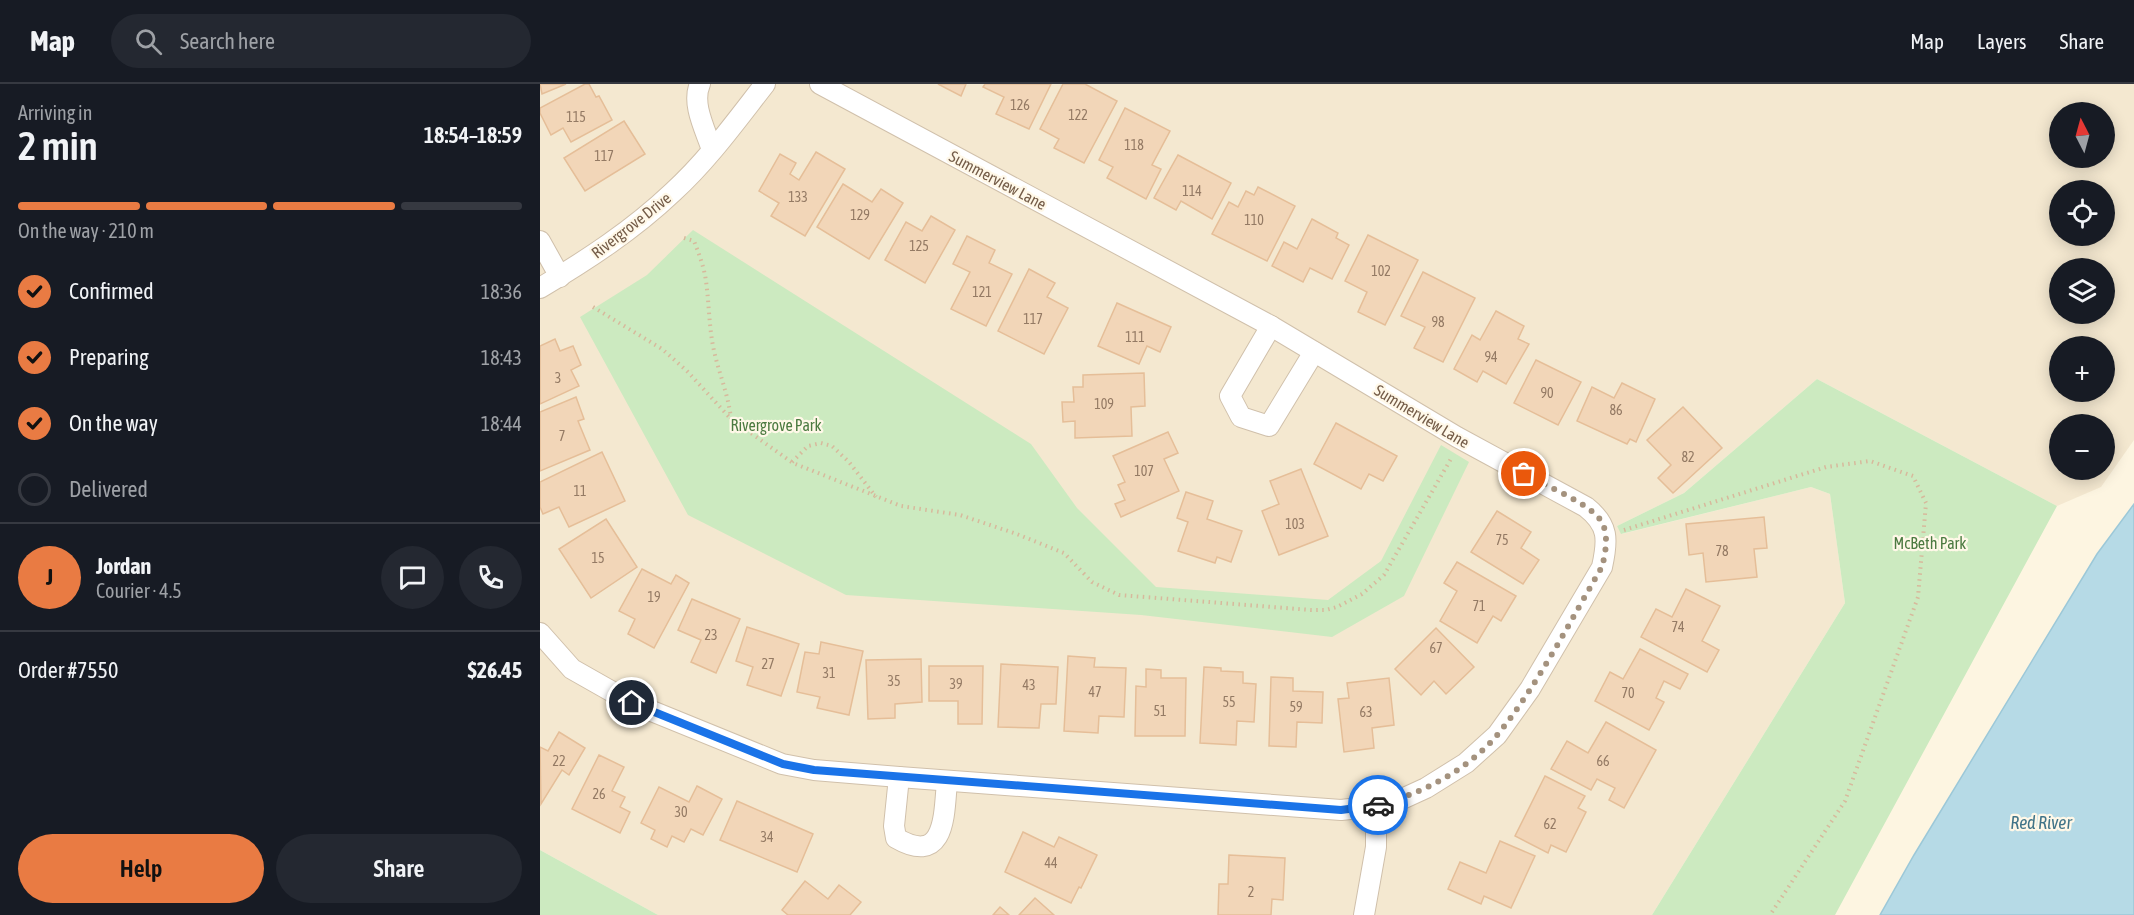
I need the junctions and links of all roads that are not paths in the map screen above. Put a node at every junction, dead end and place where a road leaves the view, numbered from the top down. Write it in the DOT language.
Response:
graph roads {
  1 [pos="700,84"];
  2 [pos="765,84"];
  3 [pos="820,84"];
  4 [pos="712,150"];
  5 [pos="540,241"];
  6 [pos="560,277"];
  7 [pos="540,288"];
  8 [pos="1271,326"];
  9 [pos="1314,352"];
  10 [pos="540,633"];
  11 [pos="899,777"];
  12 [pos="947,781"];
  13 [pos="1376,806"];
  14 [pos="1364,915"];
  1 -- 4 [label="street"];
  2 -- 4 [label="street, Rivergrove Drive"];
  3 -- 8 [label="street, Summerview Lane"];
  4 -- 6 [label="street, Rivergrove Drive"];
  5 -- 6 [label="street"];
  6 -- 7 [label="street, Rivergrove Drive"];
  8 -- 9 [label="street, Summerview Lane"];
  8 -- 9 [label="street"];
  9 -- 13 [label="street, Summerview Lane"];
  10 -- 11 [label="street"];
  11 -- 12 [label="street"];
  11 -- 12 [label="street"];
  12 -- 13 [label="street"];
  13 -- 14 [label="street"];
}
